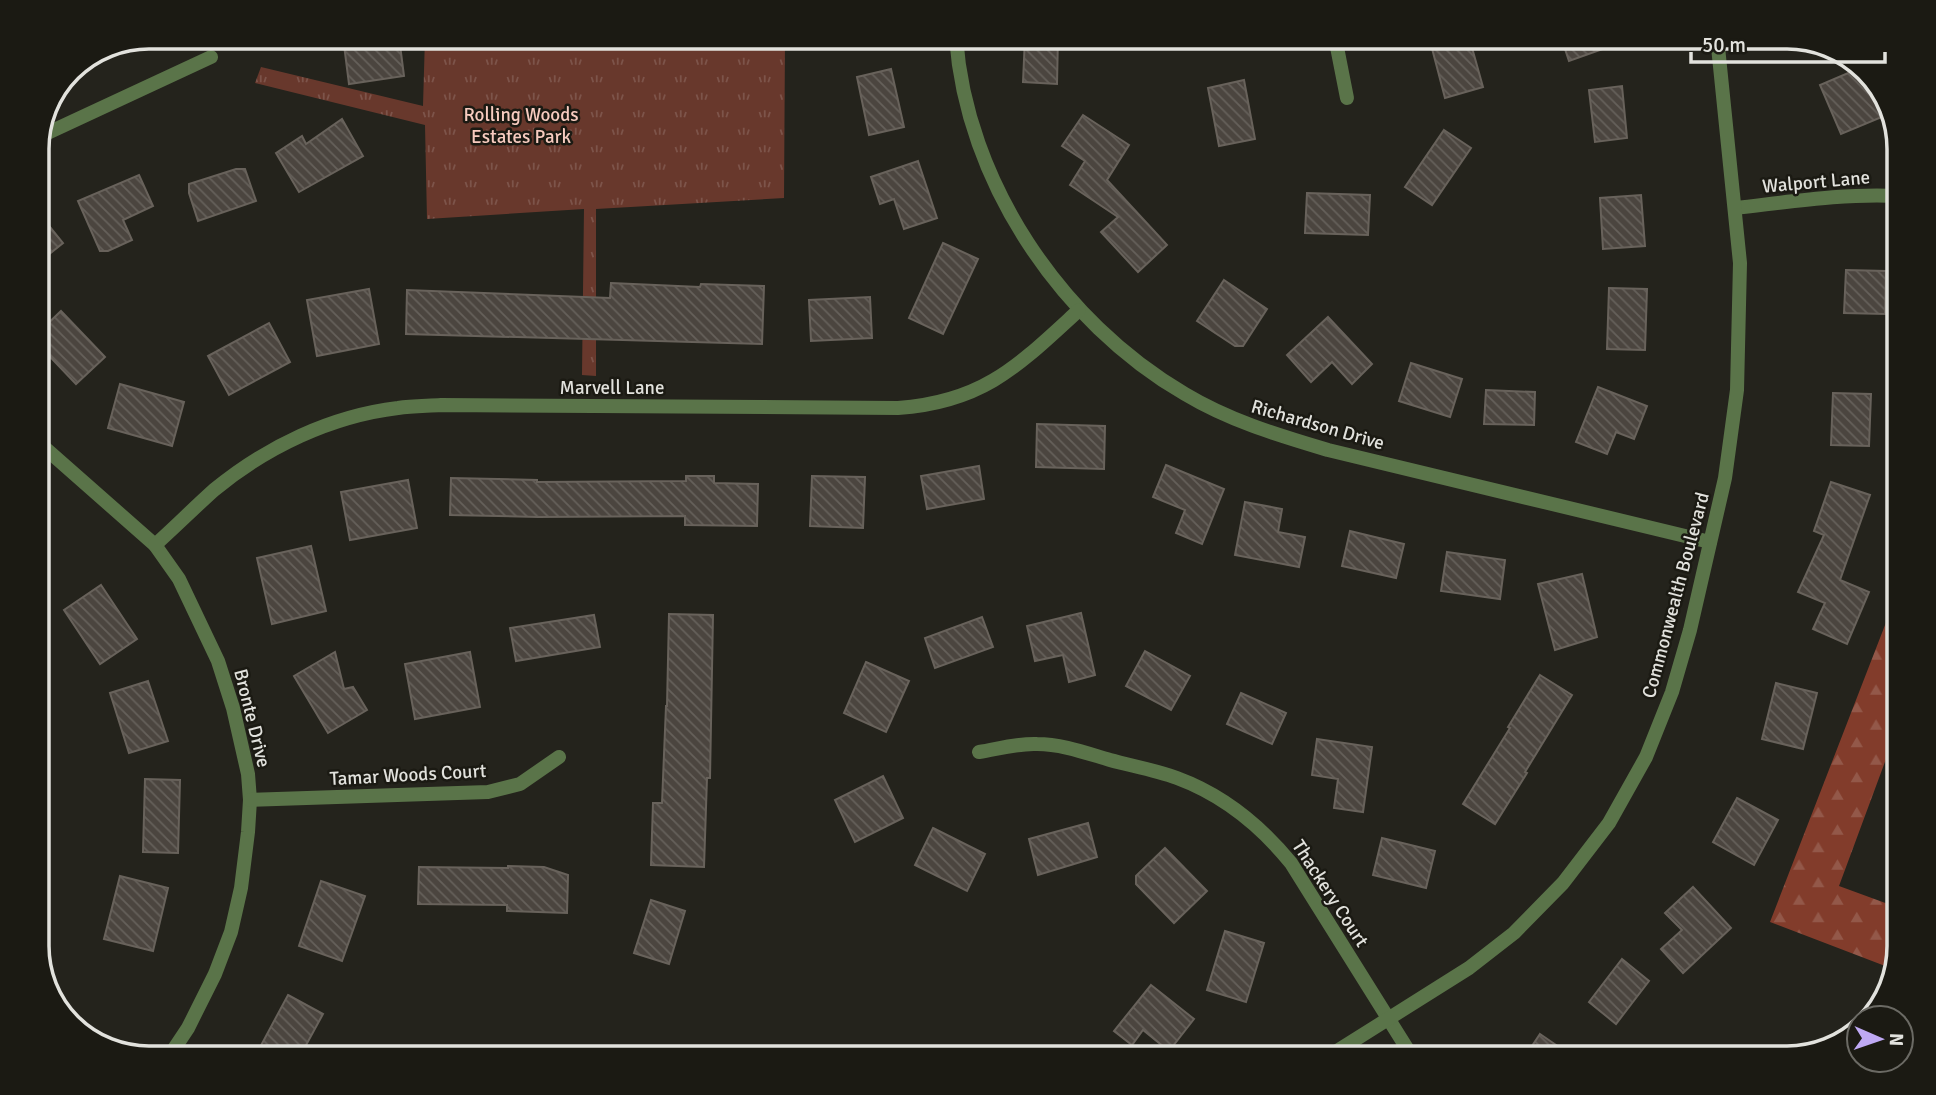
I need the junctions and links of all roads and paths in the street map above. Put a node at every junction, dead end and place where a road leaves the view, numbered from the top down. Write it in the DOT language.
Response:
graph roads {
  1 [pos="958,49"];
  2 [pos="1337,49"];
  3 [pos="1718,49"];
  4 [pos="211,57"];
  5 [pos="1347,98"];
  6 [pos="51,132"];
  7 [pos="1887,195"];
  8 [pos="1735,208"];
  9 [pos="1079,310"];
  10 [pos="49,452"];
  11 [pos="1710,542"];
  12 [pos="155,545"];
  13 [pos="979,751"];
  14 [pos="559,758"];
  15 [pos="250,800"];
  16 [pos="1389,1019"];
  17 [pos="176,1046"];
  18 [pos="1345,1046"];
  19 [pos="1406,1046"];
  1 -- 9 [label="street, Richardson Drive"];
  2 -- 5 [label="street"];
  3 -- 8 [label="street, Commonwealth Boulevard"];
  4 -- 6 [label="street"];
  7 -- 8 [label="street, Walport Lane"];
  8 -- 11 [label="street, Commonwealth Boulevard"];
  9 -- 11 [label="street, Richardson Drive"];
  9 -- 12 [label="street, Marvell Lane"];
  10 -- 12 [label="street, Bronte Drive"];
  11 -- 16 [label="street, Commonwealth Boulevard"];
  12 -- 15 [label="street, Bronte Drive"];
  13 -- 16 [label="street, Thackery Court"];
  14 -- 15 [label="street, Tamar Woods Court"];
  15 -- 17 [label="street, Bronte Drive"];
  16 -- 18 [label="street, Commonwealth Boulevard"];
  16 -- 19 [label="street, Thackery Court"];
}
